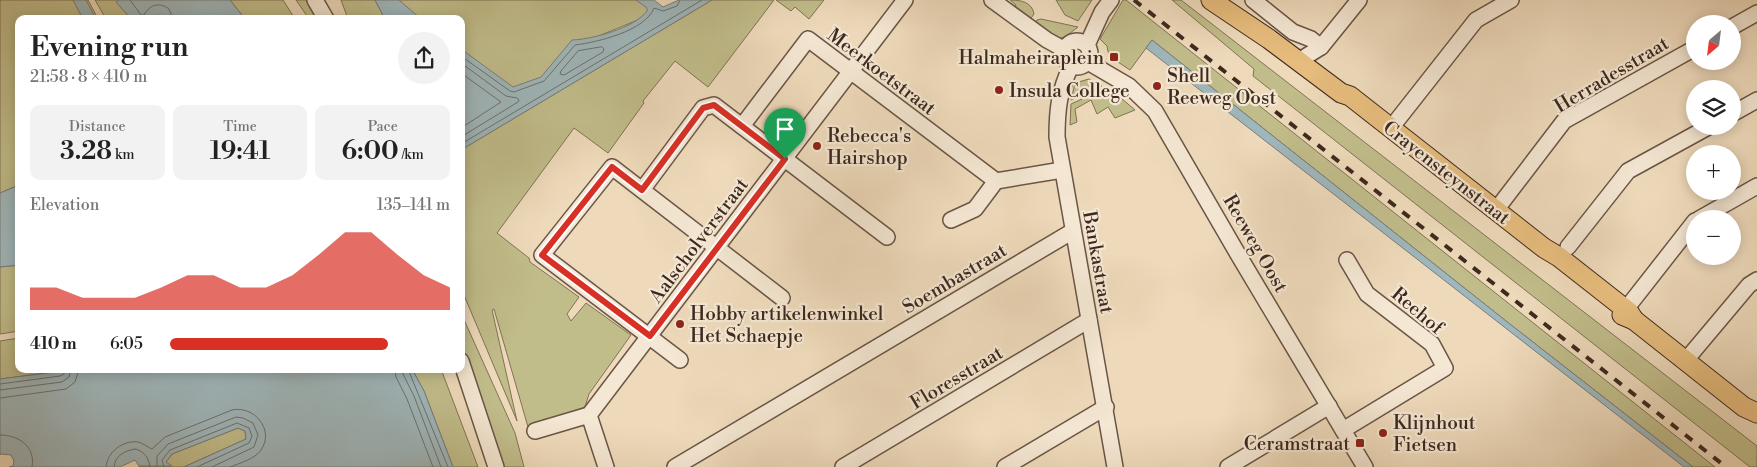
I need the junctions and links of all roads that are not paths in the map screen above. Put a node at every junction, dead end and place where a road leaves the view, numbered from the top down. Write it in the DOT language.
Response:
graph roads {
  1 [pos="905,0"];
  2 [pos="992,0"];
  3 [pos="1098,0"];
  4 [pos="1111,0"];
  5 [pos="1211,0"];
  6 [pos="1230,0"];
  7 [pos="1253,0"];
  8 [pos="1359,0"];
  9 [pos="1511,0"];
  10 [pos="1757,13"];
  11 [pos="1741,22"];
  12 [pos="1076,45"];
  13 [pos="1686,53"];
  14 [pos="1309,56"];
  15 [pos="1088,62"];
  16 [pos="1072,66"];
  17 [pos="850,72"];
  18 [pos="1757,100"];
  19 [pos="1741,109"];
  20 [pos="742,126"];
  21 [pos="1391,128"];
  22 [pos="1694,135"];
  23 [pos="785,159"];
  24 [pos="1062,170"];
  25 [pos="996,181"];
  26 [pos="1757,186"];
  27 [pos="642,190"];
  28 [pos="1496,210"];
  29 [pos="1715,210"];
  30 [pos="951,220"];
  31 [pos="1073,231"];
  32 [pos="1686,234"];
  33 [pos="887,237"];
  34 [pos="1568,247"];
  35 [pos="717,248"];
  36 [pos="1346,260"];
  37 [pos="1757,280"];
  38 [pos="782,298"];
  39 [pos="1630,314"];
  40 [pos="1089,320"];
  41 [pos="650,336"];
  42 [pos="680,360"];
  43 [pos="1686,360"];
  44 [pos="465,372"];
  45 [pos="1329,406"];
  46 [pos="1106,407"];
  47 [pos="1754,412"];
  48 [pos="589,415"];
  49 [pos="1343,430"];
  50 [pos="535,431"];
  51 [pos="496,467"];
  52 [pos="606,467"];
  53 [pos="675,467"];
  54 [pos="843,467"];
  55 [pos="1005,467"];
  56 [pos="1115,467"];
  57 [pos="1228,467"];
  58 [pos="1365,467"];
  1 -- 17 [label="street, Aalscholverstraat"];
  2 -- 12 [label="street"];
  3 -- 12 [label="street"];
  4 -- 12 [label="street"];
  5 -- 14 [label="main road, Crayensteynstraat"];
  6 -- 14 [label="main road, Crayensteynstraat"];
  7 -- 14 [label="street, Crayensteynstraat"];
  8 -- 14 [label="street"];
  9 -- 21 [label="street"];
  10 -- 11 [label="street"];
  12 -- 15 [label="street"];
  12 -- 16 [label="street"];
  13 -- 28 [label="street, Herradesstraat"];
  14 -- 21 [label="main road, Crayensteynstraat"];
  15 -- 16 [label="street"];
  15 -- 45 [label="street, Reeweg Oost"];
  16 -- 24 [label="street, Bankastraat"];
  17 -- 20 [label="street, Meerkoetstraat"];
  17 -- 23 [label="street, Aalscholverstraat"];
  17 -- 25 [label="street, Meerkoetstraat"];
  18 -- 19 [label="street"];
  20 -- 23 [label="street"];
  20 -- 27 [label="street"];
  21 -- 28 [label="main road, Crayensteynstraat"];
  22 -- 34 [label="street"];
  23 -- 33 [label="street"];
  23 -- 35 [label="street, Aalscholverstraat"];
  24 -- 25 [label="street"];
  24 -- 31 [label="street, Bankastraat"];
  25 -- 30 [label="street"];
  26 -- 29 [label="street"];
  27 -- 35 [label="street"];
  27 -- 41 [label="street"];
  28 -- 39 [label="main road, Crayensteynstraat"];
  31 -- 40 [label="street, Bankastraat"];
  31 -- 53 [label="street, Soembastraat"];
  32 -- 39 [label="street"];
  35 -- 38 [label="street"];
  35 -- 41 [label="street, Aalscholverstraat"];
  36 -- 49 [label="street, Reehof"];
  37 -- 43 [label="street"];
  39 -- 43 [label="main road, Crayensteynstraat"];
  40 -- 46 [label="street, Bankastraat"];
  40 -- 54 [label="street, Floresstraat"];
  41 -- 42 [label="street"];
  41 -- 48 [label="street, Aalscholverstraat"];
  43 -- 47 [label="main road, Crayensteynstraat"];
  44 -- 51 [label="street"];
  45 -- 49 [label="street, Reeweg Oost"];
  45 -- 57 [label="street"];
  46 -- 55 [label="street"];
  46 -- 56 [label="street, Bankastraat"];
  48 -- 50 [label="street"];
  48 -- 52 [label="street"];
  49 -- 58 [label="street, Reeweg Oost"];
}
